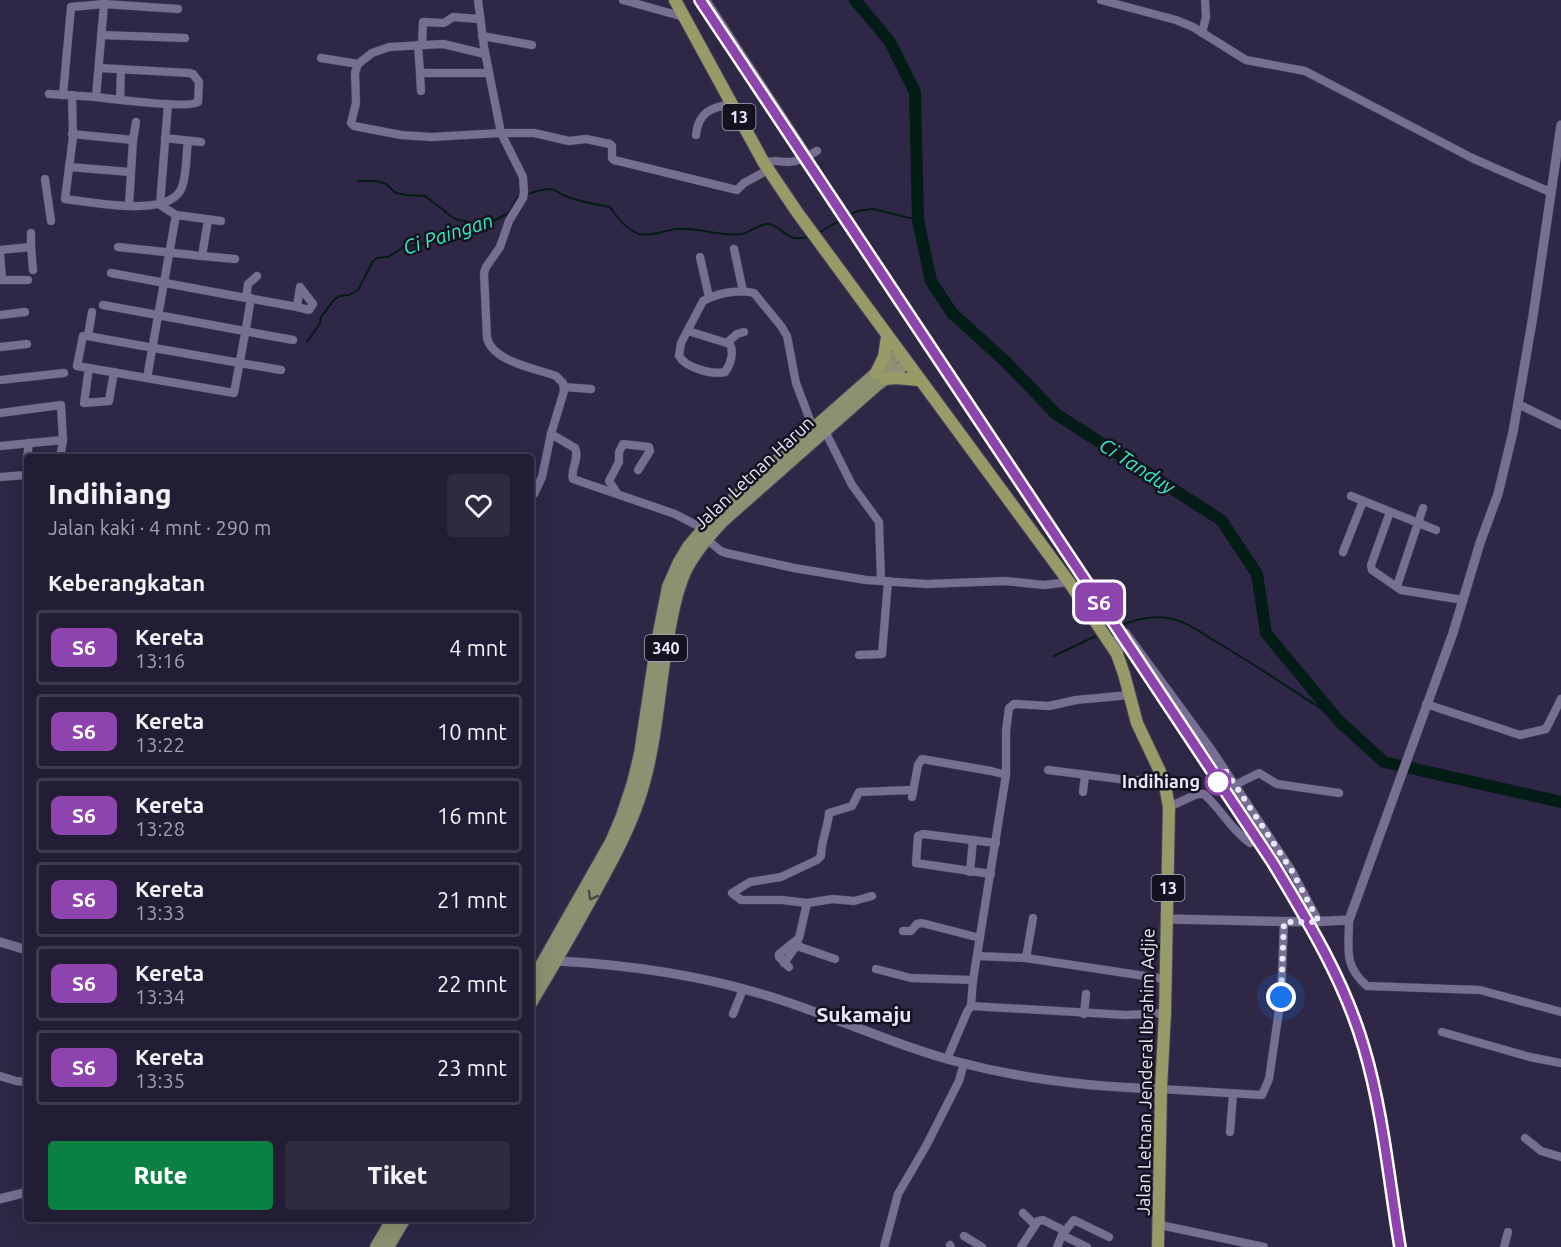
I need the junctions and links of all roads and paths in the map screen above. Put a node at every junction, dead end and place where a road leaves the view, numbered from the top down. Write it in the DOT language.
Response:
graph roads {
  1 [pos="478,0"];
  2 [pos="624,0"];
  3 [pos="675,0"];
  4 [pos="706,0"];
  5 [pos="1101,0"];
  6 [pos="1205,0"];
  7 [pos="104,2"];
  8 [pos="178,9"];
  9 [pos="684,17"];
  10 [pos="479,19"];
  11 [pos="1202,33"];
  12 [pos="101,35"];
  13 [pos="482,36"];
  14 [pos="185,38"];
  15 [pos="420,45"];
  16 [pos="532,45"];
  17 [pos="485,54"];
  18 [pos="321,58"];
  19 [pos="358,64"];
  20 [pos="99,68"];
  21 [pos="121,69"];
  22 [pos="420,73"];
  23 [pos="489,73"];
  24 [pos="421,91"];
  25 [pos="50,94"];
  26 [pos="68,95"];
  27 [pos="96,97"];
  28 [pos="120,100"];
  29 [pos="168,104"];
  30 [pos="732,104"];
  31 [pos="136,122"];
  32 [pos="1561,125"];
  33 [pos="501,133"];
  34 [pos="72,134"];
  35 [pos="696,135"];
  36 [pos="165,138"];
  37 [pos="133,140"];
  38 [pos="188,141"];
  39 [pos="201,142"];
  40 [pos="817,151"];
  41 [pos="808,156"];
  42 [pos="766,166"];
  43 [pos="69,167"];
  44 [pos="130,172"];
  45 [pos="45,179"];
  46 [pos="1550,192"];
  47 [pos="48,199"];
  48 [pos="65,199"];
  49 [pos="160,205"];
  50 [pos="129,206"];
  51 [pos="176,215"];
  52 [pos="208,220"];
  53 [pos="51,221"];
  54 [pos="221,221"];
  55 [pos="31,233"];
  56 [pos="32,247"];
  57 [pos="118,247"];
  58 [pos="734,249"];
  59 [pos="0,252"];
  60 [pos="170,252"];
  61 [pos="202,256"];
  62 [pos="700,257"];
  63 [pos="235,259"];
  64 [pos="33,270"];
  65 [pos="111,273"];
  66 [pos="257,276"];
  67 [pos="28,279"];
  68 [pos="1,280"];
  69 [pos="165,282"];
  70 [pos="743,291"];
  71 [pos="709,297"];
  72 [pos="249,298"];
  73 [pos="103,305"];
  74 [pos="297,307"];
  75 [pos="25,312"];
  76 [pos="92,312"];
  77 [pos="0,315"];
  78 [pos="159,315"];
  79 [pos="246,331"];
  80 [pos="688,331"];
  81 [pos="744,332"];
  82 [pos="88,336"];
  83 [pos="887,337"];
  84 [pos="293,340"];
  85 [pos="728,342"];
  86 [pos="27,344"];
  87 [pos="0,347"];
  88 [pos="153,348"];
  89 [pos="903,358"];
  90 [pos="240,363"];
  91 [pos="89,368"];
  92 [pos="281,370"];
  93 [pos="114,372"];
  94 [pos="64,373"];
  95 [pos="880,376"];
  96 [pos="147,378"];
  97 [pos="0,380"];
  98 [pos="919,380"];
  99 [pos="564,387"];
  100 [pos="591,389"];
  101 [pos="1518,404"];
  102 [pos="0,412"];
  103 [pos="1561,425"];
  104 [pos="819,429"];
  105 [pos="551,434"];
  106 [pos="63,440"];
  107 [pos="29,443"];
  108 [pos="0,446"];
  109 [pos="28,454"];
  110 [pos="61,454"];
  111 [pos="638,470"];
  112 [pos="24,475"];
  113 [pos="0,477"];
  114 [pos="617,493"];
  115 [pos="534,494"];
  116 [pos="1352,496"];
  117 [pos="1363,501"];
  118 [pos="1423,508"];
  119 [pos="1390,512"];
  120 [pos="1419,522"];
  121 [pos="1436,530"];
  122 [pos="704,534"];
  123 [pos="1343,552"];
  124 [pos="885,581"];
  125 [pos="1069,582"];
  126 [pos="1397,586"];
  127 [pos="1463,600"];
  128 [pos="1117,654"];
  129 [pos="859,655"];
  130 [pos="1130,695"];
  131 [pos="1561,699"];
  132 [pos="1426,704"];
  133 [pos="1048,770"];
  134 [pos="1006,775"];
  135 [pos="1085,775"];
  136 [pos="1164,780"];
  137 [pos="1234,785"];
  138 [pos="1083,792"];
  139 [pos="1339,793"];
  140 [pos="1169,807"];
  141 [pos="973,840"];
  142 [pos="996,843"];
  143 [pos="1251,843"];
  144 [pos="970,872"];
  145 [pos="991,874"];
  146 [pos="872,896"];
  147 [pos="807,903"];
  148 [pos="1033,918"];
  149 [pos="1168,919"];
  150 [pos="1349,920"];
  151 [pos="1284,922"];
  152 [pos="1319,922"];
  153 [pos="903,931"];
  154 [pos="980,938"];
  155 [pos="0,942"];
  156 [pos="796,943"];
  157 [pos="24,949"];
  158 [pos="977,956"];
  159 [pos="1026,958"];
  160 [pos="835,959"];
  161 [pos="534,961"];
  162 [pos="550,961"];
  163 [pos="786,965"];
  164 [pos="876,969"];
  165 [pos="1165,979"];
  166 [pos="534,980"];
  167 [pos="973,980"];
  168 [pos="744,989"];
  169 [pos="1086,994"];
  170 [pos="534,996"];
  171 [pos="971,1005"];
  172 [pos="1561,1012"];
  173 [pos="1165,1013"];
  174 [pos="733,1014"];
  175 [pos="1084,1014"];
  176 [pos="1442,1032"];
  177 [pos="947,1059"];
  178 [pos="1561,1063"];
  179 [pos="964,1064"];
  180 [pos="0,1076"];
  181 [pos="24,1082"];
  182 [pos="1161,1089"];
  183 [pos="1233,1094"];
  184 [pos="1230,1132"];
  185 [pos="1525,1138"];
  186 [pos="1561,1157"];
  187 [pos="24,1193"];
  188 [pos="0,1198"];
  189 [pos="1023,1213"];
  190 [pos="391,1222"];
  191 [pos="403,1222"];
  192 [pos="1034,1224"];
  193 [pos="1160,1225"];
  194 [pos="1508,1232"];
  195 [pos="1063,1233"];
  196 [pos="964,1236"];
  197 [pos="1109,1237"];
  198 [pos="980,1246"];
  199 [pos="376,1247"];
  200 [pos="388,1247"];
  201 [pos="884,1247"];
  202 [pos="1020,1247"];
  203 [pos="1057,1247"];
  204 [pos="1087,1247"];
  205 [pos="1158,1247"];
  206 [pos="1264,1247"];
  207 [pos="1504,1247"];
  1 -- 10 [label="street"];
  2 -- 9 [label="street"];
  3 -- 9 [label="highway, 13"];
  4 -- 41 [label="street"];
  5 -- 11 [label="street"];
  6 -- 11 [label="street"];
  7 -- 8 [label="street"];
  7 -- 12 [label="street"];
  7 -- 26 [label="street"];
  9 -- 30 [label="highway, 13"];
  10 -- 13 [label="street"];
  10 -- 15 [label="street"];
  11 -- 46 [label="street"];
  12 -- 14 [label="street"];
  12 -- 20 [label="street"];
  13 -- 16 [label="street"];
  13 -- 17 [label="street"];
  15 -- 17 [label="street"];
  15 -- 19 [label="street"];
  15 -- 22 [label="street"];
  17 -- 23 [label="street"];
  18 -- 19 [label="street"];
  19 -- 33 [label="street"];
  20 -- 21 [label="street"];
  20 -- 27 [label="street"];
  21 -- 28 [label="street"];
  21 -- 29 [label="street"];
  22 -- 23 [label="street"];
  22 -- 24 [label="street"];
  23 -- 33 [label="street"];
  25 -- 26 [label="street"];
  26 -- 27 [label="street"];
  26 -- 34 [label="street"];
  27 -- 28 [label="street"];
  28 -- 29 [label="street"];
  29 -- 36 [label="street"];
  30 -- 35 [label="street"];
  30 -- 42 [label="highway, 13"];
  31 -- 37 [label="street"];
  32 -- 46 [label="street"];
  33 -- 42 [label="street"];
  33 -- 99 [label="street"];
  34 -- 37 [label="street"];
  34 -- 43 [label="street"];
  36 -- 38 [label="street"];
  36 -- 49 [label="street"];
  37 -- 44 [label="street"];
  38 -- 39 [label="street"];
  38 -- 49 [label="street"];
  40 -- 41 [label="street"];
  41 -- 42 [label="street"];
  42 -- 83 [label="highway, 13"];
  43 -- 44 [label="street"];
  43 -- 48 [label="street"];
  44 -- 50 [label="street"];
  45 -- 47 [label="street"];
  46 -- 101 [label="street"];
  47 -- 48 [label="street"];
  47 -- 53 [label="street"];
  48 -- 50 [label="street"];
  49 -- 50 [label="street"];
  49 -- 51 [label="street"];
  51 -- 52 [label="street"];
  51 -- 60 [label="street"];
  52 -- 54 [label="street"];
  52 -- 61 [label="street"];
  55 -- 56 [label="street"];
  56 -- 59 [label="street"];
  56 -- 64 [label="street"];
  57 -- 60 [label="street"];
  58 -- 70 [label="street"];
  59 -- 68 [label="street"];
  60 -- 61 [label="street"];
  60 -- 69 [label="street"];
  61 -- 63 [label="street"];
  62 -- 71 [label="street"];
  65 -- 69 [label="street"];
  66 -- 72 [label="street"];
  67 -- 68 [label="street"];
  69 -- 72 [label="street"];
  69 -- 78 [label="street"];
  70 -- 71 [label="street"];
  70 -- 104 [label="street"];
  71 -- 80 [label="street"];
  72 -- 74 [label="street"];
  72 -- 79 [label="street"];
  73 -- 78 [label="street"];
  75 -- 77 [label="street"];
  76 -- 82 [label="street"];
  78 -- 79 [label="street"];
  78 -- 88 [label="street"];
  79 -- 84 [label="street"];
  79 -- 90 [label="street"];
  80 -- 85 [label="street"];
  80 -- 85 [label="street"];
  81 -- 85 [label="street"];
  82 -- 88 [label="street"];
  82 -- 91 [label="street"];
  83 -- 89 [label="highway, 13"];
  83 -- 95 [label="highway"];
  86 -- 87 [label="street"];
  88 -- 90 [label="street"];
  88 -- 96 [label="street"];
  89 -- 95 [label="main road, Jalan Letnan Harun / 340"];
  89 -- 98 [label="highway, Jalan Letnan Jenderal Ibrahim Adjie / 13"];
  90 -- 92 [label="street"];
  90 -- 96 [label="street"];
  91 -- 93 [label="street"];
  91 -- 93 [label="street"];
  93 -- 96 [label="street"];
  94 -- 97 [label="street"];
  95 -- 98 [label="highway"];
  95 -- 104 [label="main road, Jalan Letnan Harun / 340"];
  98 -- 125 [label="highway, Jalan Letnan Jenderal Ibrahim Adjie / 13"];
  99 -- 100 [label="street"];
  99 -- 105 [label="street"];
  101 -- 103 [label="street"];
  101 -- 127 [label="street"];
  102 -- 106 [label="street"];
  104 -- 122 [label="main road, Jalan Letnan Harun / 340"];
  104 -- 124 [label="street"];
  105 -- 114 [label="street"];
  105 -- 115 [label="street"];
  106 -- 107 [label="street"];
  106 -- 110 [label="street"];
  107 -- 108 [label="street"];
  107 -- 109 [label="street"];
  111 -- 114 [label="street"];
  112 -- 113 [label="street"];
  114 -- 122 [label="street"];
  116 -- 117 [label="street"];
  117 -- 119 [label="street"];
  117 -- 123 [label="street"];
  118 -- 120 [label="street"];
  119 -- 120 [label="street"];
  119 -- 126 [label="street"];
  120 -- 121 [label="street"];
  120 -- 126 [label="street"];
  122 -- 124 [label="street"];
  122 -- 162 [label="main road, Jalan Letnan Harun / 340"];
  124 -- 125 [label="street"];
  124 -- 129 [label="street"];
  125 -- 128 [label="highway, Jalan Letnan Jenderal Ibrahim Adjie / 13"];
  126 -- 127 [label="street"];
  127 -- 132 [label="street"];
  128 -- 130 [label="highway, Jalan Letnan Jenderal Ibrahim Adjie / 13"];
  128 -- 137 [label="street"];
  130 -- 134 [label="street"];
  130 -- 136 [label="highway, Jalan Letnan Jenderal Ibrahim Adjie / 13"];
  131 -- 132 [label="street"];
  132 -- 150 [label="street"];
  133 -- 135 [label="street"];
  134 -- 142 [label="street"];
  134 -- 147 [label="street"];
  135 -- 136 [label="street"];
  135 -- 138 [label="street"];
  136 -- 140 [label="highway, Jalan Letnan Jenderal Ibrahim Adjie / 13"];
  137 -- 139 [label="street"];
  137 -- 152 [label="street"];
  140 -- 143 [label="street"];
  140 -- 149 [label="highway, Jalan Letnan Jenderal Ibrahim Adjie / 13"];
  141 -- 142 [label="street"];
  141 -- 144 [label="street"];
  141 -- 144 [label="street"];
  142 -- 145 [label="street"];
  144 -- 145 [label="street"];
  145 -- 154 [label="street"];
  146 -- 147 [label="street"];
  147 -- 156 [label="street"];
  148 -- 159 [label="street"];
  149 -- 151 [label="street"];
  149 -- 165 [label="highway, Jalan Letnan Jenderal Ibrahim Adjie / 13"];
  150 -- 152 [label="street"];
  150 -- 172 [label="street"];
  151 -- 152 [label="street"];
  151 -- 183 [label="street"];
  153 -- 154 [label="street"];
  154 -- 158 [label="street"];
  155 -- 157 [label="street"];
  156 -- 160 [label="street"];
  156 -- 163 [label="street"];
  158 -- 159 [label="street"];
  158 -- 167 [label="street"];
  159 -- 165 [label="street"];
  161 -- 162 [label="street"];
  162 -- 166 [label="main road, Jalan Letnan Harun / 340"];
  162 -- 168 [label="street"];
  162 -- 170 [label="main road, Jalan Letnan Harun / 340"];
  164 -- 167 [label="street"];
  165 -- 173 [label="highway, Jalan Letnan Jenderal Ibrahim Adjie / 13"];
  167 -- 171 [label="street"];
  168 -- 174 [label="street"];
  168 -- 177 [label="street"];
  169 -- 175 [label="street"];
  171 -- 175 [label="street"];
  171 -- 177 [label="street"];
  173 -- 175 [label="street"];
  173 -- 182 [label="highway, Jalan Letnan Jenderal Ibrahim Adjie / 13"];
  176 -- 178 [label="street"];
  177 -- 179 [label="street"];
  179 -- 182 [label="street"];
  179 -- 201 [label="street"];
  180 -- 181 [label="street"];
  182 -- 183 [label="street"];
  182 -- 193 [label="highway, Jalan Letnan Jenderal Ibrahim Adjie / 13"];
  183 -- 184 [label="street"];
  185 -- 186 [label="street"];
  187 -- 188 [label="street"];
  189 -- 192 [label="street"];
  190 -- 199 [label="main road"];
  191 -- 200 [label="main road"];
  192 -- 195 [label="street"];
  192 -- 202 [label="street"];
  193 -- 205 [label="highway, Jalan Letnan Jenderal Ibrahim Adjie / 13"];
  193 -- 206 [label="street"];
  194 -- 207 [label="street"];
  195 -- 197 [label="street"];
  195 -- 203 [label="street"];
  195 -- 204 [label="street"];
  196 -- 198 [label="street"];
}
